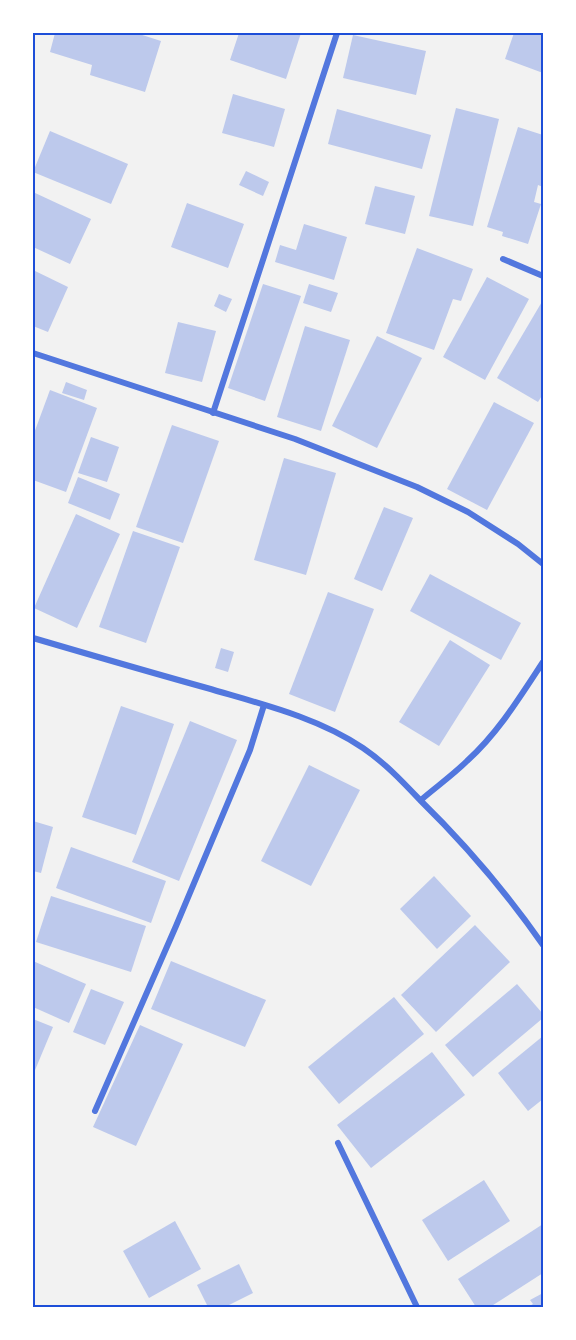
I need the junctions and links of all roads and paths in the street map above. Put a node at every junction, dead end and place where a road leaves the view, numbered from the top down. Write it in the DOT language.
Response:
graph roads {
  1 [pos="337,33"];
  2 [pos="503,259"];
  3 [pos="543,276"];
  4 [pos="33,353"];
  5 [pos="213,413"];
  6 [pos="543,564"];
  7 [pos="33,638"];
  8 [pos="543,662"];
  9 [pos="264,705"];
  10 [pos="421,800"];
  11 [pos="543,945"];
  12 [pos="95,1111"];
  13 [pos="338,1143"];
  14 [pos="417,1307"];
  1 -- 5 [label="street"];
  2 -- 3 [label="street"];
  4 -- 5 [label="street"];
  5 -- 6 [label="street"];
  7 -- 9 [label="street"];
  8 -- 10 [label="street"];
  9 -- 10 [label="street"];
  9 -- 12 [label="street"];
  10 -- 11 [label="street"];
  13 -- 14 [label="street"];
}
